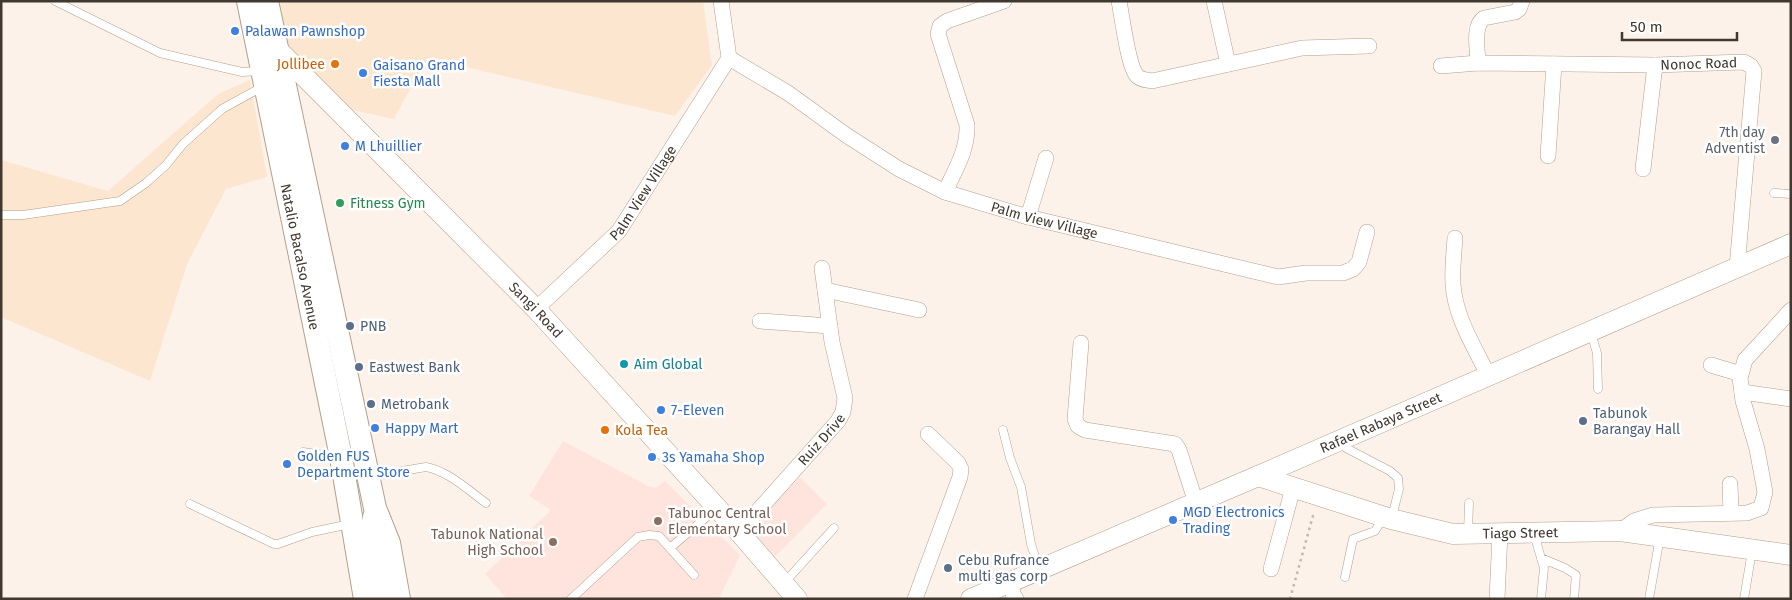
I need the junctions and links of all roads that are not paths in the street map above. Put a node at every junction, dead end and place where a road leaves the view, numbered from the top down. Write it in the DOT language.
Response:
graph roads {
  1 [pos="55,1"];
  2 [pos="248,1"];
  3 [pos="267,1"];
  4 [pos="721,1"];
  5 [pos="1119,1"];
  6 [pos="1214,1"];
  7 [pos="1522,1"];
  8 [pos="1002,2"];
  9 [pos="1369,46"];
  10 [pos="729,58"];
  11 [pos="1478,63"];
  12 [pos="1228,64"];
  13 [pos="1554,64"];
  14 [pos="1655,65"];
  15 [pos="1441,66"];
  16 [pos="271,68"];
  17 [pos="1548,156"];
  18 [pos="1046,158"];
  19 [pos="1643,169"];
  20 [pos="946,192"];
  21 [pos="1774,192"];
  22 [pos="1791,194"];
  23 [pos="1,215"];
  24 [pos="1028,217"];
  25 [pos="1367,232"];
  26 [pos="1455,238"];
  27 [pos="1791,244"];
  28 [pos="822,268"];
  29 [pos="1737,268"];
  30 [pos="825,290"];
  31 [pos="536,309"];
  32 [pos="919,310"];
  33 [pos="1791,310"];
  34 [pos="760,321"];
  35 [pos="830,326"];
  36 [pos="1591,331"];
  37 [pos="1081,343"];
  38 [pos="1711,365"];
  39 [pos="1741,374"];
  40 [pos="1488,375"];
  41 [pos="1598,389"];
  42 [pos="1742,392"];
  43 [pos="1791,399"];
  44 [pos="1003,430"];
  45 [pos="928,434"];
  46 [pos="1339,440"];
  47 [pos="304,452"];
  48 [pos="341,457"];
  49 [pos="368,476"];
  50 [pos="1258,476"];
  51 [pos="1730,484"];
  52 [pos="1293,488"];
  53 [pos="486,503"];
  54 [pos="1196,503"];
  55 [pos="1469,503"];
  56 [pos="190,504"];
  57 [pos="375,508"];
  58 [pos="716,508"];
  59 [pos="1731,514"];
  60 [pos="352,518"];
  61 [pos="1388,518"];
  62 [pos="834,528"];
  63 [pos="1620,531"];
  64 [pos="739,532"];
  65 [pos="1538,532"];
  66 [pos="1468,534"];
  67 [pos="1500,534"];
  68 [pos="1660,537"];
  69 [pos="373,547"];
  70 [pos="670,548"];
  71 [pos="1752,550"];
  72 [pos="1791,554"];
  73 [pos="1541,558"];
  74 [pos="1039,569"];
  75 [pos="1271,569"];
  76 [pos="694,575"];
  77 [pos="1345,577"];
  78 [pos="783,583"];
  79 [pos="1013,590"];
  80 [pos="366,599"];
  81 [pos="383,599"];
  82 [pos="399,599"];
  83 [pos="571,599"];
  84 [pos="797,599"];
  85 [pos="915,599"];
  86 [pos="971,599"];
  87 [pos="1497,599"];
  88 [pos="1541,599"];
  89 [pos="1574,599"];
  90 [pos="1649,599"];
  91 [pos="1744,599"];
  1 -- 16 [label="lane"];
  2 -- 16 [label="main road, Natalio Bacalso Avenue"];
  3 -- 16 [label="main road, Natalio Bacalso Avenue"];
  4 -- 10 [label="street"];
  5 -- 12 [label="street"];
  6 -- 12 [label="street"];
  7 -- 11 [label="street"];
  8 -- 20 [label="street"];
  9 -- 12 [label="street"];
  10 -- 20 [label="street, Palm View Village"];
  10 -- 31 [label="street, Palm View Village"];
  11 -- 13 [label="street, Nonoc Road"];
  11 -- 15 [label="street, Nonoc Road"];
  13 -- 14 [label="street, Nonoc Road"];
  13 -- 17 [label="street"];
  14 -- 19 [label="street"];
  14 -- 29 [label="street, Nonoc Road"];
  16 -- 23 [label="lane"];
  16 -- 31 [label="street, Sangi Road"];
  16 -- 48 [label="main road, Natalio Bacalso Avenue"];
  16 -- 49 [label="main road, Natalio Bacalso Avenue"];
  18 -- 24 [label="street"];
  20 -- 24 [label="street, Palm View Village"];
  21 -- 22 [label="lane"];
  24 -- 25 [label="street, Palm View Village"];
  26 -- 40 [label="street"];
  27 -- 29 [label="street, Rafael Rabaya Street"];
  28 -- 30 [label="street, Ruiz Drive"];
  29 -- 36 [label="street, Rafael Rabaya Street"];
  30 -- 32 [label="street"];
  30 -- 35 [label="street, Ruiz Drive"];
  31 -- 58 [label="street, Sangi Road"];
  33 -- 39 [label="street"];
  34 -- 35 [label="street"];
  35 -- 64 [label="street, Ruiz Drive"];
  36 -- 40 [label="street, Rafael Rabaya Street"];
  36 -- 41 [label="lane"];
  37 -- 54 [label="street"];
  38 -- 39 [label="street"];
  39 -- 42 [label="street"];
  40 -- 46 [label="street, Rafael Rabaya Street"];
  42 -- 43 [label="street"];
  42 -- 59 [label="street"];
  44 -- 74 [label="lane"];
  45 -- 85 [label="street"];
  46 -- 50 [label="street, Rafael Rabaya Street"];
  46 -- 61 [label="lane"];
  47 -- 48 [label="lane"];
  48 -- 60 [label="main road, Natalio Bacalso Avenue"];
  49 -- 53 [label="lane"];
  49 -- 57 [label="main road, Natalio Bacalso Avenue"];
  50 -- 52 [label="street, Tiago Street"];
  50 -- 54 [label="street, Rafael Rabaya Street"];
  51 -- 59 [label="street"];
  52 -- 61 [label="street, Tiago Street"];
  52 -- 75 [label="street"];
  54 -- 74 [label="street, Rafael Rabaya Street"];
  55 -- 66 [label="lane"];
  56 -- 60 [label="lane"];
  57 -- 69 [label="main road, Natalio Bacalso Avenue"];
  57 -- 82 [label="main road, Natalio Bacalso Avenue"];
  58 -- 64 [label="street, Sangi Road"];
  58 -- 70 [label="lane"];
  59 -- 63 [label="street"];
  60 -- 69 [label="main road, Natalio Bacalso Avenue"];
  60 -- 80 [label="main road, Natalio Bacalso Avenue"];
  61 -- 66 [label="street, Tiago Street"];
  61 -- 77 [label="lane"];
  62 -- 78 [label="lane"];
  63 -- 65 [label="street, Tiago Street"];
  63 -- 68 [label="street, Tiago Street"];
  64 -- 78 [label="street, Sangi Road"];
  65 -- 67 [label="street, Tiago Street"];
  65 -- 73 [label="lane"];
  66 -- 67 [label="street, Tiago Street"];
  67 -- 87 [label="street"];
  68 -- 71 [label="street, Tiago Street"];
  68 -- 90 [label="lane"];
  69 -- 81 [label="main road"];
  70 -- 76 [label="lane"];
  70 -- 83 [label="lane"];
  71 -- 72 [label="street, Tiago Street"];
  71 -- 91 [label="lane"];
  73 -- 88 [label="lane"];
  73 -- 89 [label="lane"];
  74 -- 79 [label="street, Rafael Rabaya Street"];
  78 -- 84 [label="street, Sangi Road"];
  79 -- 86 [label="street, Rafael Rabaya Street"];
}
